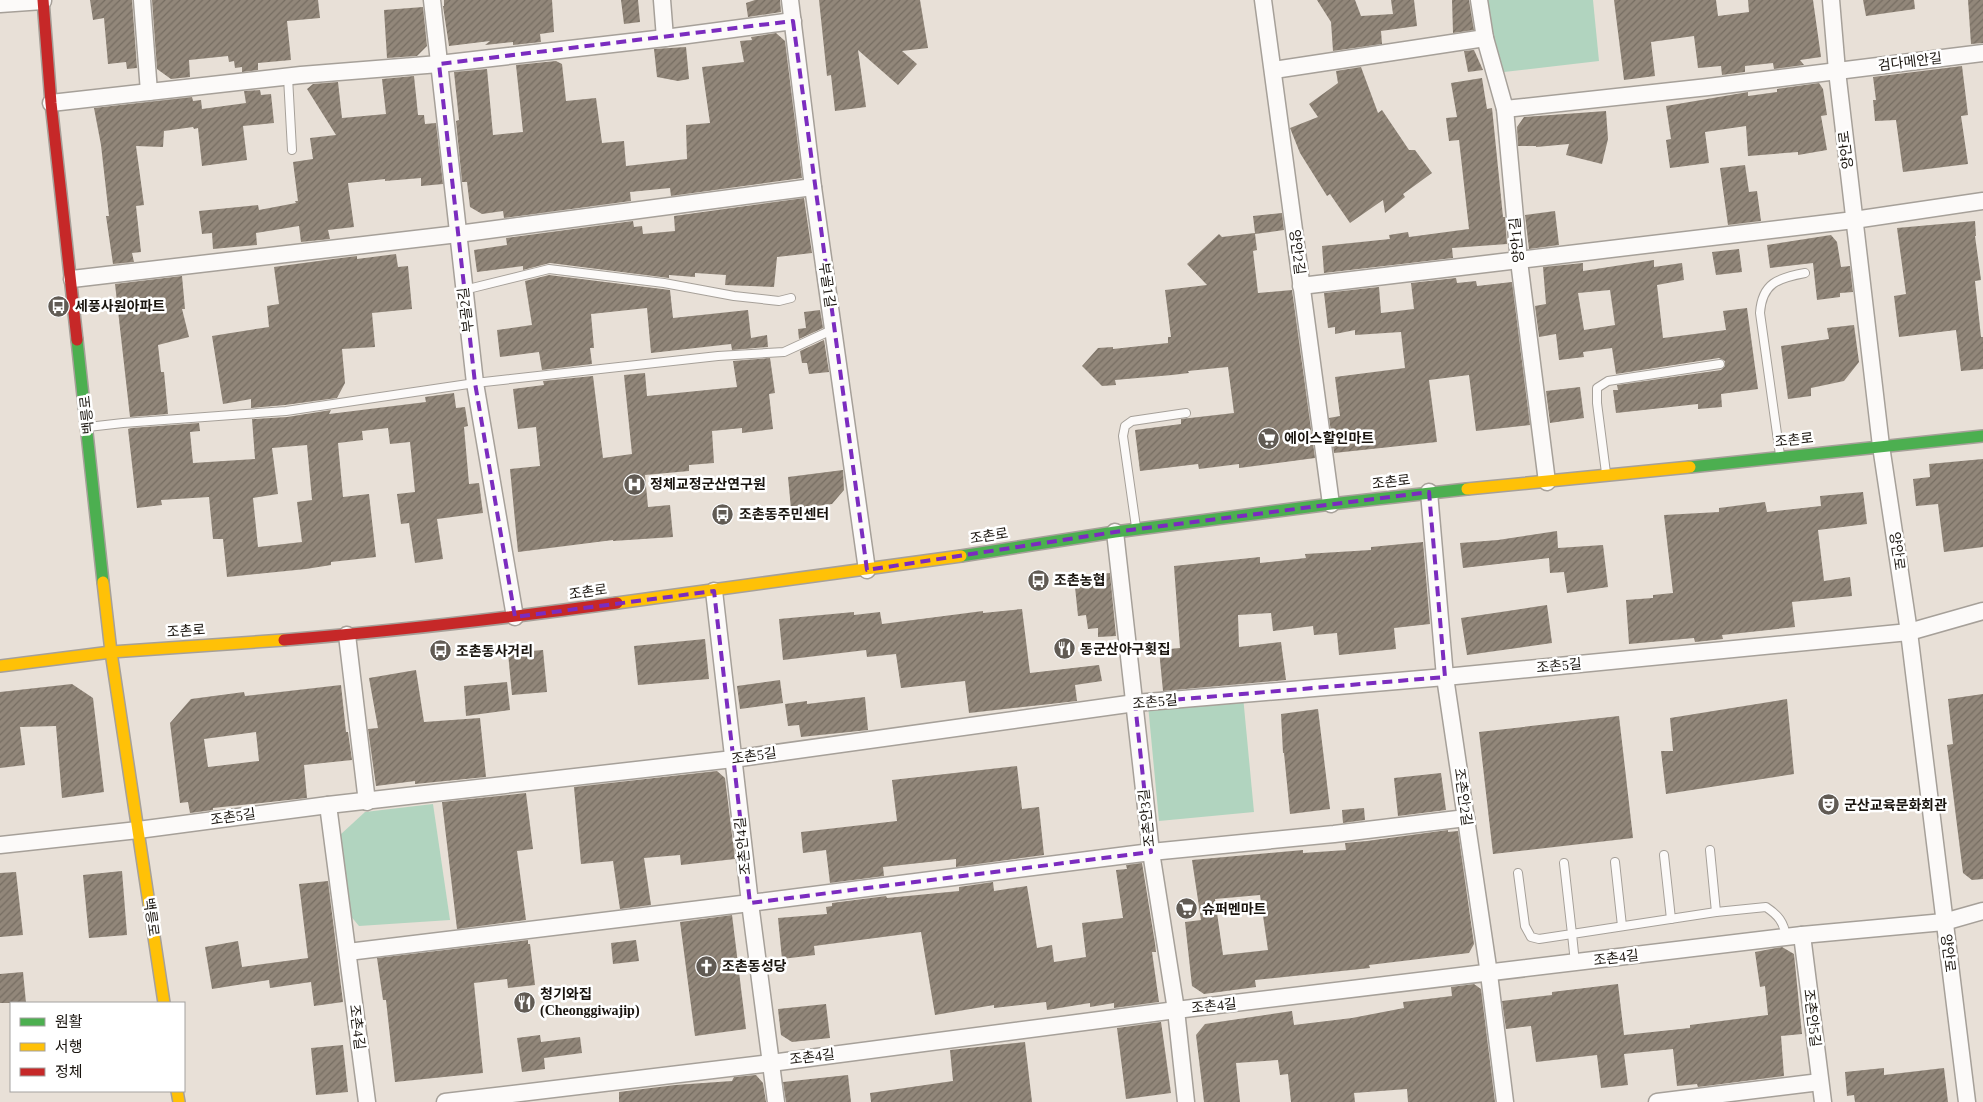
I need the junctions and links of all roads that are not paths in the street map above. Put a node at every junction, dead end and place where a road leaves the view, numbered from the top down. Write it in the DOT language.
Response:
graph roads {
  1 [pos="43,0"];
  2 [pos="142,0"];
  3 [pos="432,0"];
  4 [pos="662,0"];
  5 [pos="790,0"];
  6 [pos="1263,0"];
  7 [pos="1479,0"];
  8 [pos="1831,0"];
  9 [pos="0,4"];
  10 [pos="793,21"];
  11 [pos="665,38"];
  12 [pos="1485,38"];
  13 [pos="1983,53"];
  14 [pos="439,64"];
  15 [pos="1274,70"];
  16 [pos="1837,72"];
  17 [pos="288,77"];
  18 [pos="148,92"];
  19 [pos="52,103"];
  20 [pos="1505,109"];
  21 [pos="292,150"];
  22 [pos="812,187"];
  23 [pos="1983,201"];
  24 [pos="1854,220"];
  25 [pos="458,234"];
  26 [pos="1519,261"];
  27 [pos="1805,273"];
  28 [pos="72,280"];
  29 [pos="1301,286"];
  30 [pos="464,290"];
  31 [pos="791,298"];
  32 [pos="834,329"];
  33 [pos="1720,364"];
  34 [pos="475,383"];
  35 [pos="1186,413"];
  36 [pos="88,427"];
  37 [pos="1983,436"];
  38 [pos="1881,446"];
  39 [pos="1781,457"];
  40 [pos="1606,475"];
  41 [pos="1547,482"];
  42 [pos="1430,492"];
  43 [pos="1331,504"];
  44 [pos="1136,529"];
  45 [pos="1115,532"];
  46 [pos="867,570"];
  47 [pos="714,590"];
  48 [pos="1983,611"];
  49 [pos="515,617"];
  50 [pos="1909,632"];
  51 [pos="347,635"];
  52 [pos="111,652"];
  53 [pos="0,666"];
  54 [pos="1445,677"];
  55 [pos="1135,703"];
  56 [pos="733,759"];
  57 [pos="367,802"];
  58 [pos="328,805"];
  59 [pos="1466,818"];
  60 [pos="138,830"];
  61 [pos="0,845"];
  62 [pos="1710,850"];
  63 [pos="1150,852"];
  64 [pos="1664,854"];
  65 [pos="1615,862"];
  66 [pos="1564,863"];
  67 [pos="1518,873"];
  68 [pos="750,903"];
  69 [pos="1983,911"];
  70 [pos="1716,912"];
  71 [pos="1671,919"];
  72 [pos="1944,922"];
  73 [pos="1622,926"];
  74 [pos="1572,934"];
  75 [pos="1794,936"];
  76 [pos="348,952"];
  77 [pos="1575,963"];
  78 [pos="1489,974"];
  79 [pos="164,1002"];
  80 [pos="1176,1010"];
  81 [pos="771,1062"];
  82 [pos="1820,1082"];
  83 [pos="367,1102"];
  84 [pos="445,1102"];
  85 [pos="776,1102"];
  86 [pos="1186,1102"];
  87 [pos="1505,1102"];
  88 [pos="1657,1102"];
  89 [pos="1823,1102"];
  90 [pos="1967,1102"];
  1 -- 9 [label="street"];
  1 -- 19 [label="street, 백릉로"];
  2 -- 18 [label="street"];
  3 -- 14 [label="street, 부골2길"];
  4 -- 11 [label="street"];
  5 -- 10 [label="street, 부골1길"];
  6 -- 15 [label="street, 양안2길"];
  7 -- 12 [label="street, 양안1길"];
  8 -- 16 [label="street, 양안로"];
  10 -- 11 [label="street"];
  10 -- 22 [label="street, 부골1길"];
  11 -- 14 [label="street"];
  12 -- 15 [label="street"];
  12 -- 20 [label="street, 양안1길"];
  13 -- 16 [label="street, 검다메안길"];
  14 -- 17 [label="street"];
  14 -- 25 [label="street, 부골2길"];
  15 -- 29 [label="street, 양안2길"];
  16 -- 20 [label="street, 검다메안길"];
  16 -- 24 [label="street, 양안로"];
  17 -- 18 [label="street"];
  17 -- 21 [label="lane"];
  18 -- 19 [label="street"];
  19 -- 28 [label="street, 백릉로"];
  20 -- 26 [label="street, 양안1길"];
  22 -- 25 [label="street"];
  22 -- 32 [label="street, 부골1길"];
  23 -- 24 [label="street"];
  24 -- 26 [label="street"];
  24 -- 38 [label="street, 양안로"];
  25 -- 28 [label="street"];
  25 -- 30 [label="street, 부골2길"];
  26 -- 29 [label="street"];
  26 -- 41 [label="street, 양안1길"];
  27 -- 39 [label="lane"];
  28 -- 36 [label="street, 백릉로"];
  29 -- 43 [label="street, 양안2길"];
  30 -- 31 [label="lane"];
  30 -- 34 [label="street, 부골2길"];
  32 -- 34 [label="lane"];
  32 -- 46 [label="street, 부골1길"];
  33 -- 40 [label="lane"];
  34 -- 36 [label="lane"];
  34 -- 49 [label="street, 부골2길"];
  35 -- 44 [label="lane"];
  36 -- 52 [label="street, 백릉로"];
  37 -- 38 [label="street, 조촌로"];
  38 -- 39 [label="street, 조촌로"];
  38 -- 50 [label="street, 양안로"];
  39 -- 40 [label="street, 조촌로"];
  40 -- 41 [label="street, 조촌로"];
  41 -- 42 [label="street, 조촌로"];
  42 -- 43 [label="street, 조촌로"];
  42 -- 54 [label="street, 조촌안2길"];
  43 -- 44 [label="street, 조촌로"];
  44 -- 45 [label="street, 조촌로"];
  45 -- 46 [label="street, 조촌로"];
  45 -- 55 [label="street, 조촌안3길"];
  46 -- 47 [label="street, 조촌로"];
  47 -- 49 [label="street, 조촌로"];
  47 -- 56 [label="street, 조촌안4길"];
  48 -- 50 [label="street, 조촌5길"];
  49 -- 51 [label="street, 조촌로"];
  50 -- 54 [label="street, 조촌5길"];
  50 -- 72 [label="street, 양안로"];
  51 -- 52 [label="street, 조촌로"];
  51 -- 57 [label="street"];
  52 -- 53 [label="street, 조촌로"];
  52 -- 60 [label="street, 백릉로"];
  54 -- 55 [label="street, 조촌5길"];
  54 -- 59 [label="street, 조촌안2길"];
  55 -- 56 [label="street, 조촌5길"];
  55 -- 63 [label="street, 조촌안3길"];
  56 -- 57 [label="street, 조촌5길"];
  56 -- 68 [label="street, 조촌안4길"];
  57 -- 58 [label="street, 조촌5길"];
  58 -- 60 [label="street, 조촌5길"];
  58 -- 76 [label="street"];
  59 -- 63 [label="street"];
  59 -- 78 [label="street, 조촌안2길"];
  60 -- 61 [label="street"];
  60 -- 79 [label="street, 백릉로"];
  62 -- 70 [label="lane"];
  63 -- 68 [label="street"];
  63 -- 80 [label="street, 조촌안3길"];
  64 -- 71 [label="lane"];
  65 -- 73 [label="lane"];
  66 -- 74 [label="lane"];
  67 -- 74 [label="lane"];
  68 -- 76 [label="street"];
  68 -- 81 [label="street, 조촌안4길"];
  69 -- 72 [label="street, 조촌4길"];
  70 -- 71 [label="lane"];
  70 -- 75 [label="lane"];
  71 -- 73 [label="lane"];
  72 -- 75 [label="street, 조촌4길"];
  72 -- 90 [label="street, 양안로"];
  73 -- 74 [label="lane"];
  74 -- 77 [label="lane"];
  75 -- 77 [label="street, 조촌4길"];
  75 -- 82 [label="street, 조촌안5길"];
  76 -- 83 [label="street, 조촌4길"];
  77 -- 78 [label="street, 조촌4길"];
  78 -- 80 [label="street, 조촌4길"];
  78 -- 87 [label="street, 조촌안2길"];
  80 -- 81 [label="street, 조촌4길"];
  80 -- 86 [label="street, 조촌안3길"];
  81 -- 84 [label="street, 조촌4길"];
  81 -- 85 [label="street, 조촌안4길"];
  82 -- 88 [label="street"];
  82 -- 89 [label="street, 조촌안5길"];
}
